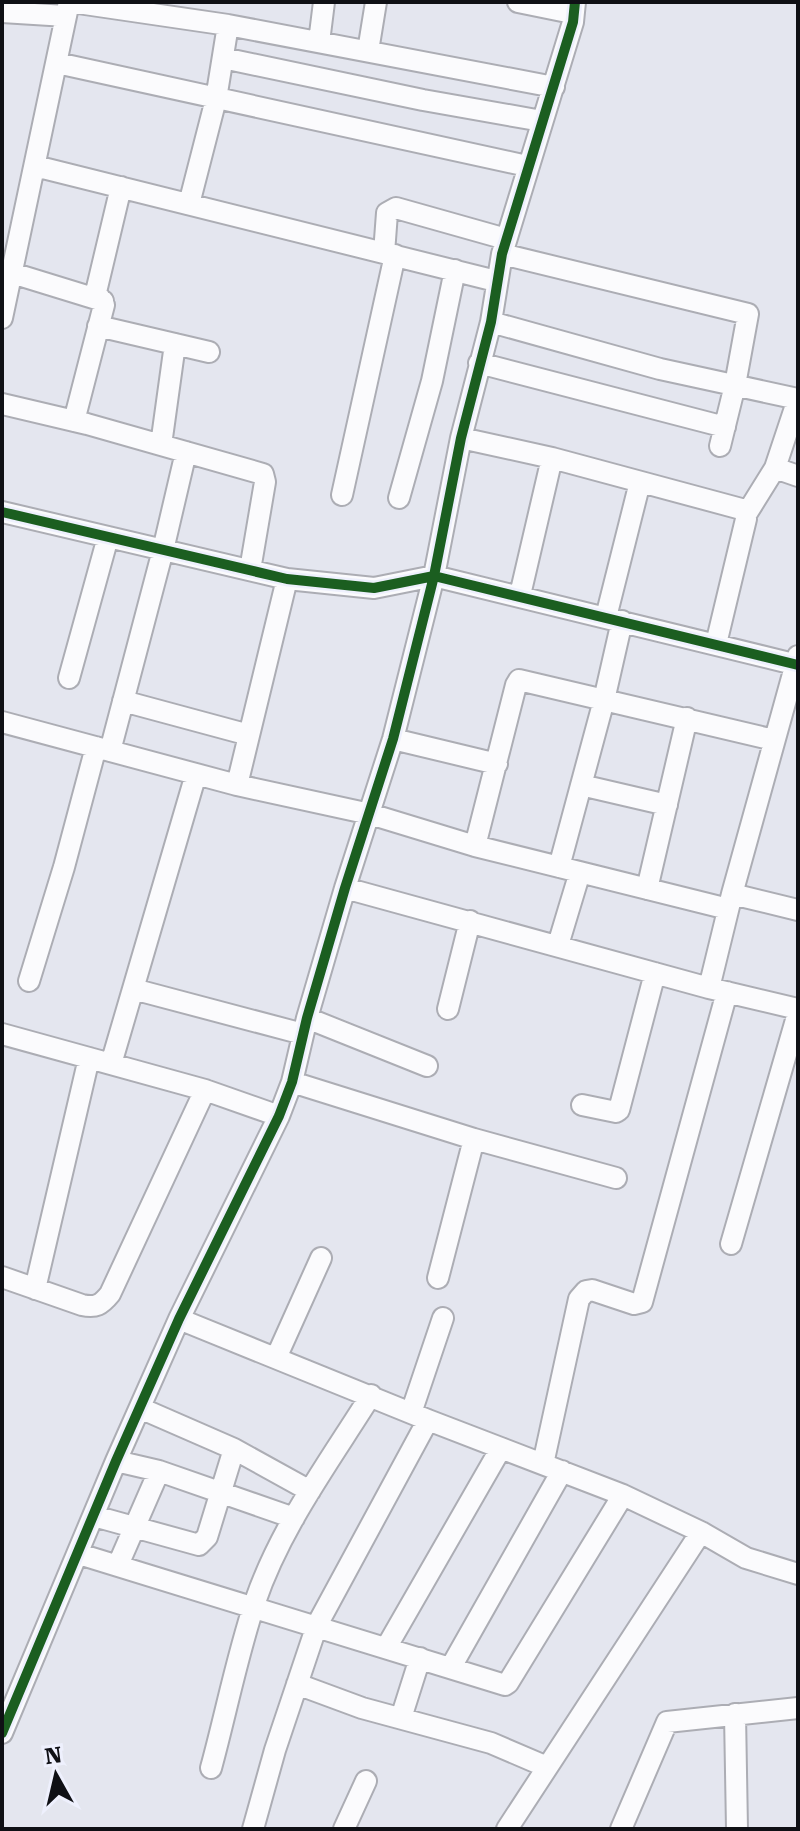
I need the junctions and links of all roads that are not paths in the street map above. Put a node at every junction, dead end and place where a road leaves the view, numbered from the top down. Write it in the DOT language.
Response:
graph roads {
  1 [pos="324,2"];
  2 [pos="376,2"];
  3 [pos="518,2"];
  4 [pos="69,7"];
  5 [pos="574,8"];
  6 [pos="2,12"];
  7 [pos="228,25"];
  8 [pos="319,42"];
  9 [pos="368,51"];
  10 [pos="223,58"];
  11 [pos="57,63"];
  12 [pos="554,87"];
  13 [pos="216,99"];
  14 [pos="542,121"];
  15 [pos="35,166"];
  16 [pos="527,166"];
  17 [pos="121,187"];
  18 [pos="189,204"];
  19 [pos="504,247"];
  20 [pos="390,254"];
  21 [pos="455,270"];
  22 [pos="12,273"];
  23 [pos="496,281"];
  24 [pos="103,301"];
  25 [pos="2,318"];
  26 [pos="491,322"];
  27 [pos="98,326"];
  28 [pos="175,344"];
  29 [pos="209,352"];
  30 [pos="479,363"];
  31 [pos="735,385"];
  32 [pos="2,404"];
  33 [pos="74,421"];
  34 [pos="461,438"];
  35 [pos="161,445"];
  36 [pos="186,452"];
  37 [pos="552,458"];
  38 [pos="775,468"];
  39 [pos="798,476"];
  40 [pos="640,482"];
  41 [pos="342,495"];
  42 [pos="399,498"];
  43 [pos="2,512"];
  44 [pos="747,513"];
  45 [pos="108,537"];
  46 [pos="163,550"];
  47 [pos="250,570"];
  48 [pos="434,576"];
  49 [pos="287,579"];
  50 [pos="520,595"];
  51 [pos="614,619"];
  52 [pos="716,644"];
  53 [pos="797,662"];
  54 [pos="69,678"];
  55 [pos="604,700"];
  56 [pos="123,701"];
  57 [pos="687,718"];
  58 [pos="2,722"];
  59 [pos="249,735"];
  60 [pos="393,739"];
  61 [pos="774,740"];
  62 [pos="103,749"];
  63 [pos="497,764"];
  64 [pos="196,774"];
  65 [pos="237,785"];
  66 [pos="581,785"];
  67 [pos="667,805"];
  68 [pos="370,814"];
  69 [pos="475,846"];
  70 [pos="559,867"];
  71 [pos="580,872"];
  72 [pos="345,888"];
  73 [pos="647,889"];
  74 [pos="730,902"];
  75 [pos="798,910"];
  76 [pos="470,921"];
  77 [pos="558,945"];
  78 [pos="655,973"];
  79 [pos="29,981"];
  80 [pos="133,989"];
  81 [pos="718,990"];
  82 [pos="448,1009"];
  83 [pos="798,1011"];
  84 [pos="305,1026"];
  85 [pos="2,1034"];
  86 [pos="89,1058"];
  87 [pos="111,1064"];
  88 [pos="427,1066"];
  89 [pos="292,1082"];
  90 [pos="205,1090"];
  91 [pos="582,1105"];
  92 [pos="279,1116"];
  93 [pos="474,1139"];
  94 [pos="616,1178"];
  95 [pos="731,1244"];
  96 [pos="321,1258"];
  97 [pos="2,1277"];
  98 [pos="438,1278"];
  99 [pos="35,1289"];
  100 [pos="443,1318"];
  101 [pos="179,1319"];
  102 [pos="276,1358"];
  103 [pos="371,1395"];
  104 [pos="140,1408"];
  105 [pos="420,1417"];
  106 [pos="501,1448"];
  107 [pos="234,1449"];
  108 [pos="116,1461"];
  109 [pos="553,1468"];
  110 [pos="159,1471"];
  111 [pos="310,1491"];
  112 [pos="220,1494"];
  113 [pos="623,1495"];
  114 [pos="94,1516"];
  115 [pos="294,1518"];
  116 [pos="134,1527"];
  117 [pos="701,1532"];
  118 [pos="79,1554"];
  119 [pos="118,1565"];
  120 [pos="798,1574"];
  121 [pos="253,1609"];
  122 [pos="317,1625"];
  123 [pos="386,1648"];
  124 [pos="420,1658"];
  125 [pos="451,1667"];
  126 [pos="297,1684"];
  127 [pos="798,1708"];
  128 [pos="735,1714"];
  129 [pos="401,1718"];
  130 [pos="2,1733"];
  131 [pos="547,1767"];
  132 [pos="211,1768"];
  133 [pos="366,1781"];
  134 [pos="253,1829"];
  135 [pos="344,1829"];
  136 [pos="507,1829"];
  137 [pos="621,1829"];
  138 [pos="737,1829"];
  1 -- 8 [label="street"];
  2 -- 9 [label="street"];
  3 -- 5 [label="street"];
  4 -- 6 [label="street"];
  4 -- 7 [label="street"];
  4 -- 11 [label="street"];
  5 -- 12 [label="street"];
  7 -- 8 [label="street"];
  7 -- 10 [label="street"];
  8 -- 9 [label="street"];
  9 -- 12 [label="street"];
  10 -- 13 [label="street"];
  10 -- 14 [label="street"];
  11 -- 13 [label="street"];
  11 -- 15 [label="street"];
  12 -- 14 [label="street"];
  13 -- 16 [label="street"];
  13 -- 18 [label="street"];
  14 -- 16 [label="street"];
  15 -- 17 [label="street"];
  15 -- 22 [label="street"];
  16 -- 19 [label="street"];
  17 -- 18 [label="street"];
  17 -- 24 [label="street"];
  18 -- 20 [label="street"];
  19 -- 20 [label="street"];
  19 -- 23 [label="street"];
  19 -- 31 [label="street"];
  20 -- 21 [label="street"];
  20 -- 41 [label="street"];
  21 -- 23 [label="street"];
  21 -- 42 [label="street"];
  22 -- 24 [label="street"];
  22 -- 25 [label="street"];
  23 -- 26 [label="street"];
  24 -- 27 [label="street"];
  26 -- 30 [label="street"];
  26 -- 31 [label="street"];
  27 -- 28 [label="street"];
  27 -- 33 [label="street"];
  28 -- 29 [label="street"];
  28 -- 35 [label="street"];
  30 -- 31 [label="street"];
  30 -- 34 [label="street"];
  31 -- 38 [label="street"];
  32 -- 33 [label="street"];
  33 -- 35 [label="street"];
  34 -- 37 [label="street"];
  34 -- 48 [label="street"];
  35 -- 36 [label="street"];
  36 -- 46 [label="street"];
  36 -- 47 [label="street"];
  37 -- 40 [label="street"];
  37 -- 50 [label="street"];
  38 -- 39 [label="street"];
  38 -- 44 [label="street"];
  40 -- 44 [label="street"];
  40 -- 51 [label="street"];
  43 -- 45 [label="street"];
  44 -- 52 [label="street"];
  45 -- 46 [label="street"];
  45 -- 54 [label="street"];
  46 -- 47 [label="street"];
  46 -- 56 [label="street"];
  47 -- 49 [label="street"];
  48 -- 49 [label="street"];
  48 -- 50 [label="street"];
  48 -- 60 [label="street"];
  49 -- 59 [label="street"];
  50 -- 51 [label="street"];
  51 -- 52 [label="street"];
  51 -- 55 [label="street"];
  52 -- 53 [label="street"];
  53 -- 61 [label="street"];
  55 -- 57 [label="street"];
  55 -- 63 [label="street"];
  55 -- 66 [label="street"];
  56 -- 59 [label="street"];
  56 -- 62 [label="street"];
  57 -- 61 [label="street"];
  57 -- 67 [label="street"];
  58 -- 62 [label="street"];
  59 -- 65 [label="street"];
  60 -- 63 [label="street"];
  60 -- 68 [label="street"];
  61 -- 74 [label="street"];
  62 -- 64 [label="street"];
  62 -- 79 [label="street"];
  63 -- 69 [label="street"];
  64 -- 65 [label="street"];
  64 -- 80 [label="street"];
  65 -- 68 [label="street"];
  66 -- 67 [label="street"];
  66 -- 70 [label="street"];
  67 -- 73 [label="street"];
  68 -- 69 [label="street"];
  68 -- 72 [label="street"];
  69 -- 70 [label="street"];
  70 -- 71 [label="street"];
  71 -- 73 [label="street"];
  71 -- 77 [label="street"];
  72 -- 76 [label="street"];
  72 -- 84 [label="street"];
  73 -- 74 [label="street"];
  74 -- 75 [label="street"];
  74 -- 81 [label="street"];
  76 -- 77 [label="street"];
  76 -- 82 [label="street"];
  77 -- 78 [label="street"];
  78 -- 81 [label="street"];
  78 -- 91 [label="street"];
  80 -- 84 [label="street"];
  80 -- 87 [label="street"];
  81 -- 83 [label="street"];
  81 -- 109 [label="street"];
  83 -- 95 [label="street"];
  84 -- 88 [label="street"];
  84 -- 89 [label="street"];
  85 -- 86 [label="street"];
  86 -- 87 [label="street"];
  86 -- 99 [label="street"];
  87 -- 90 [label="street"];
  89 -- 92 [label="street"];
  89 -- 93 [label="street"];
  90 -- 92 [label="street"];
  90 -- 99 [label="street"];
  92 -- 101 [label="street"];
  93 -- 94 [label="street"];
  93 -- 98 [label="street"];
  96 -- 102 [label="street"];
  97 -- 99 [label="street"];
  100 -- 105 [label="street"];
  101 -- 102 [label="street"];
  101 -- 104 [label="street"];
  102 -- 103 [label="street"];
  103 -- 105 [label="street"];
  103 -- 111 [label="street"];
  104 -- 107 [label="street"];
  104 -- 108 [label="street"];
  105 -- 106 [label="street"];
  105 -- 122 [label="street"];
  106 -- 109 [label="street"];
  106 -- 123 [label="street"];
  107 -- 111 [label="street"];
  107 -- 112 [label="street"];
  108 -- 110 [label="street"];
  108 -- 114 [label="street"];
  109 -- 113 [label="street"];
  109 -- 125 [label="street"];
  110 -- 112 [label="street"];
  110 -- 116 [label="street"];
  111 -- 115 [label="street"];
  112 -- 115 [label="street"];
  112 -- 116 [label="street"];
  113 -- 117 [label="street"];
  113 -- 125 [label="street"];
  114 -- 116 [label="street"];
  114 -- 118 [label="street"];
  115 -- 121 [label="street"];
  116 -- 119 [label="street"];
  117 -- 120 [label="street"];
  117 -- 131 [label="street"];
  118 -- 119 [label="street"];
  118 -- 130 [label="street"];
  119 -- 121 [label="street"];
  121 -- 122 [label="street"];
  121 -- 132 [label="street"];
  122 -- 123 [label="street"];
  122 -- 126 [label="street"];
  123 -- 124 [label="street"];
  124 -- 125 [label="street"];
  124 -- 129 [label="street"];
  126 -- 129 [label="street"];
  126 -- 134 [label="street"];
  127 -- 128 [label="street"];
  128 -- 137 [label="street"];
  128 -- 138 [label="street"];
  129 -- 131 [label="street"];
  131 -- 136 [label="street"];
  133 -- 135 [label="street"];
}
